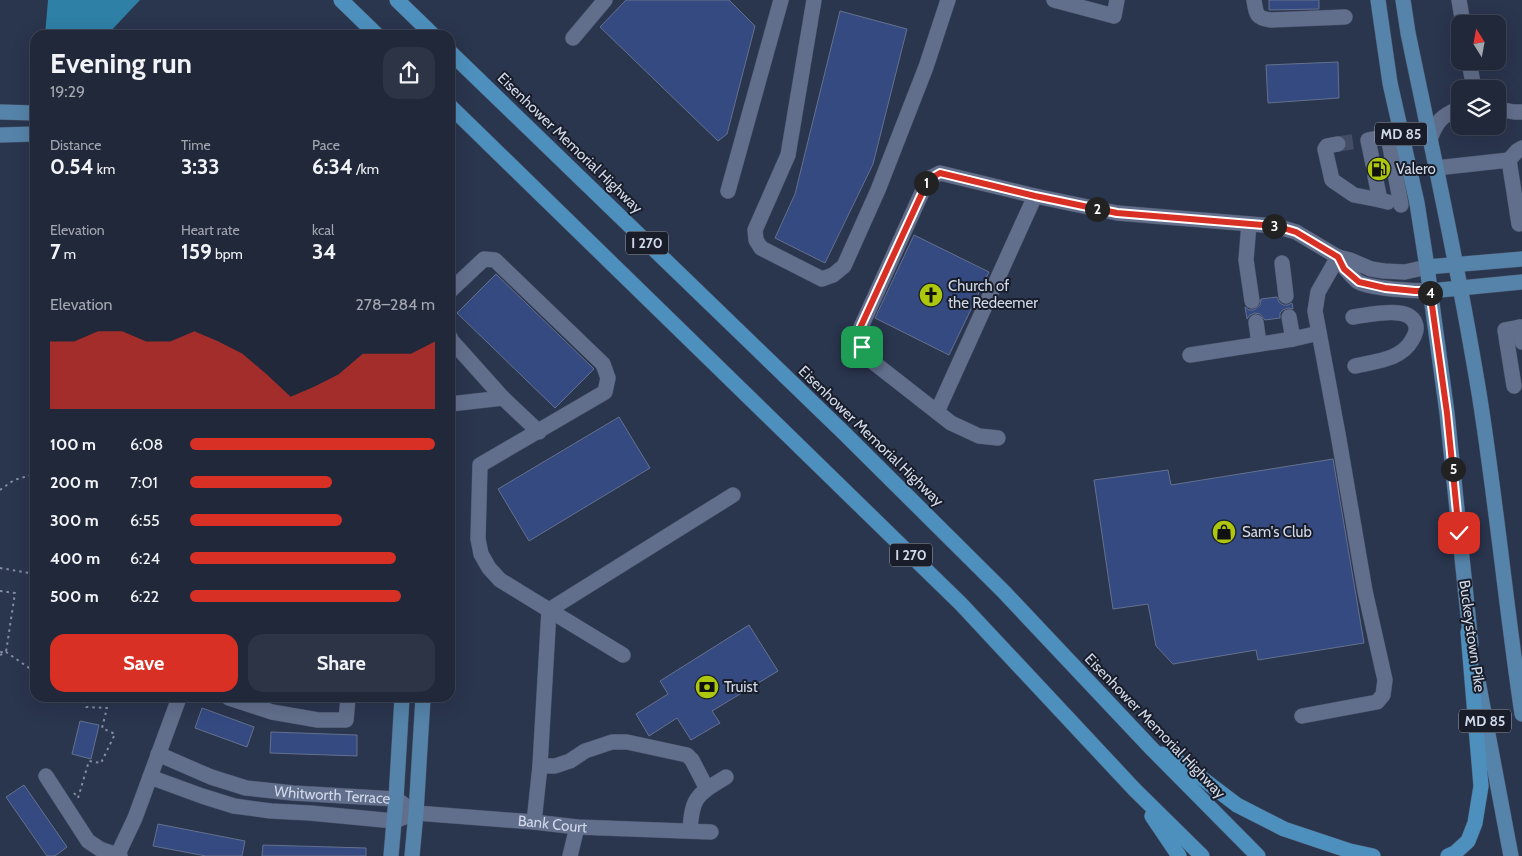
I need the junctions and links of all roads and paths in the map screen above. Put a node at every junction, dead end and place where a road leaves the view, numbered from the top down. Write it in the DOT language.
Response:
graph roads {
  1 [pos="341,0"];
  2 [pos="397,0"];
  3 [pos="605,0"];
  4 [pos="780,0"];
  5 [pos="814,0"];
  6 [pos="948,0"];
  7 [pos="1054,0"];
  8 [pos="1117,0"];
  9 [pos="1254,0"];
  10 [pos="1378,0"];
  11 [pos="1403,0"];
  12 [pos="1458,0"];
  13 [pos="1461,15"];
  14 [pos="1345,16"];
  15 [pos="372,30"];
  16 [pos="428,30"];
  17 [pos="573,38"];
  18 [pos="455,57"];
  19 [pos="1506,110"];
  20 [pos="455,111"];
  21 [pos="0,112"];
  22 [pos="1451,112"];
  23 [pos="1522,112"];
  24 [pos="30,113"];
  25 [pos="0,134"];
  26 [pos="30,134"];
  27 [pos="1378,138"];
  28 [pos="1430,139"];
  29 [pos="1338,144"];
  30 [pos="1522,148"];
  31 [pos="1514,164"];
  32 [pos="1436,168"];
  33 [pos="1518,185"];
  34 [pos="728,191"];
  35 [pos="1035,196"];
  36 [pos="1397,203"];
  37 [pos="1519,205"];
  38 [pos="1249,224"];
  39 [pos="1522,224"];
  40 [pos="1338,257"];
  41 [pos="1522,258"];
  42 [pos="1282,263"];
  43 [pos="1456,264"];
  44 [pos="1427,267"];
  45 [pos="1522,282"];
  46 [pos="455,285"];
  47 [pos="1460,288"];
  48 [pos="1430,291"];
  49 [pos="1286,296"];
  50 [pos="1252,301"];
  51 [pos="1289,316"];
  52 [pos="1353,317"];
  53 [pos="1256,322"];
  54 [pos="1521,332"];
  55 [pos="1319,333"];
  56 [pos="1293,339"];
  57 [pos="455,344"];
  58 [pos="1259,344"];
  59 [pos="1190,355"];
  60 [pos="1356,366"];
  61 [pos="1514,386"];
  62 [pos="503,398"];
  63 [pos="455,403"];
  64 [pos="937,412"];
  65 [pos="539,432"];
  66 [pos="998,438"];
  67 [pos="30,475"];
  68 [pos="0,490"];
  69 [pos="733,495"];
  70 [pos="0,568"];
  71 [pos="30,573"];
  72 [pos="0,591"];
  73 [pos="549,610"];
  74 [pos="1468,632"];
  75 [pos="6,652"];
  76 [pos="0,653"];
  77 [pos="623,655"];
  78 [pos="30,669"];
  79 [pos="84,702"];
  80 [pos="177,702"];
  81 [pos="241,702"];
  82 [pos="348,702"];
  83 [pos="402,702"];
  84 [pos="423,702"];
  85 [pos="1522,714"];
  86 [pos="1302,716"];
  87 [pos="1152,749"];
  88 [pos="158,754"];
  89 [pos="540,766"];
  90 [pos="46,776"];
  91 [pos="150,777"];
  92 [pos="726,777"];
  93 [pos="707,789"];
  94 [pos="72,790"];
  95 [pos="1134,790"];
  96 [pos="396,799"];
  97 [pos="416,813"];
  98 [pos="394,821"];
  99 [pos="534,822"];
  100 [pos="577,827"];
  101 [pos="690,831"];
  102 [pos="711,832"];
  103 [pos="118,856"];
  104 [pos="391,856"];
  105 [pos="412,856"];
  106 [pos="570,856"];
  107 [pos="1179,856"];
  108 [pos="1202,856"];
  109 [pos="1258,856"];
  110 [pos="1373,856"];
  111 [pos="1448,856"];
  112 [pos="1511,856"];
  1 -- 15 [label="highway"];
  2 -- 16 [label="highway"];
  3 -- 17 [label="street"];
  4 -- 34 [label="street"];
  5 -- 6 [label="street"];
  7 -- 8 [label="street"];
  9 -- 14 [label="street"];
  10 -- 27 [label="main road, Buckeystown Pike / MD 85"];
  11 -- 28 [label="main road, MD 85"];
  12 -- 13 [label="street"];
  18 -- 87 [label="highway, Eisenhower Memorial Highway / I 270"];
  19 -- 23 [label="street"];
  20 -- 95 [label="highway, I 270"];
  21 -- 24 [label="main road"];
  22 -- 28 [label="street"];
  25 -- 26 [label="main road"];
  27 -- 36 [label="main road, Buckeystown Pike / MD 85"];
  27 -- 36 [label="street"];
  28 -- 32 [label="main road, MD 85"];
  29 -- 36 [label="street"];
  30 -- 31 [label="street"];
  31 -- 32 [label="street"];
  31 -- 33 [label="street"];
  32 -- 43 [label="main road, MD 85"];
  33 -- 37 [label="street"];
  35 -- 38 [label="street"];
  35 -- 64 [label="street"];
  35 -- 64 [label="street"];
  36 -- 44 [label="main road, Buckeystown Pike / MD 85"];
  37 -- 39 [label="street"];
  38 -- 40 [label="street"];
  38 -- 50 [label="street"];
  40 -- 44 [label="street"];
  40 -- 48 [label="street"];
  40 -- 55 [label="street"];
  41 -- 43 [label="main road"];
  42 -- 49 [label="street"];
  43 -- 44 [label="main road"];
  43 -- 47 [label="main road, MD 85"];
  44 -- 48 [label="main road, Buckeystown Pike / MD 85"];
  45 -- 47 [label="main road"];
  46 -- 65 [label="street"];
  47 -- 48 [label="main road"];
  47 -- 85 [label="main road, MD 85"];
  48 -- 74 [label="main road, Buckeystown Pike / MD 85"];
  51 -- 56 [label="street"];
  52 -- 60 [label="street"];
  53 -- 58 [label="street"];
  54 -- 61 [label="street"];
  55 -- 56 [label="street"];
  55 -- 86 [label="street"];
  56 -- 58 [label="street"];
  57 -- 62 [label="street"];
  58 -- 59 [label="street"];
  62 -- 63 [label="street"];
  62 -- 65 [label="street"];
  64 -- 66 [label="street"];
  65 -- 73 [label="street"];
  67 -- 68 [label="path"];
  69 -- 73 [label="street"];
  70 -- 71 [label="path"];
  72 -- 75 [label="path"];
  73 -- 77 [label="street"];
  73 -- 89 [label="street"];
  74 -- 111 [label="highway"];
  74 -- 112 [label="main road, Buckeystown Pike / MD 85"];
  75 -- 76 [label="path"];
  75 -- 78 [label="path"];
  79 -- 94 [label="path"];
  80 -- 88 [label="street"];
  81 -- 82 [label="street"];
  83 -- 96 [label="main road"];
  84 -- 97 [label="main road"];
  87 -- 109 [label="highway, Eisenhower Memorial Highway / I 270"];
  87 -- 110 [label="highway"];
  88 -- 91 [label="street"];
  88 -- 96 [label="street, Whitworth Terrace"];
  89 -- 93 [label="street"];
  89 -- 99 [label="street"];
  90 -- 103 [label="street"];
  91 -- 98 [label="street, Whitworth Terrace"];
  91 -- 103 [label="street"];
  92 -- 93 [label="street"];
  93 -- 101 [label="street"];
  95 -- 107 [label="highway"];
  95 -- 108 [label="highway, I 270"];
  96 -- 97 [label="street, Whitworth Terrace"];
  96 -- 98 [label="main road"];
  97 -- 98 [label="street, Whitworth Terrace"];
  97 -- 99 [label="street, Bank Court"];
  97 -- 105 [label="main road"];
  98 -- 104 [label="main road"];
  99 -- 100 [label="street, Bank Court"];
  100 -- 101 [label="street, Bank Court"];
  100 -- 106 [label="street"];
  101 -- 102 [label="street, Bank Court"];
}
